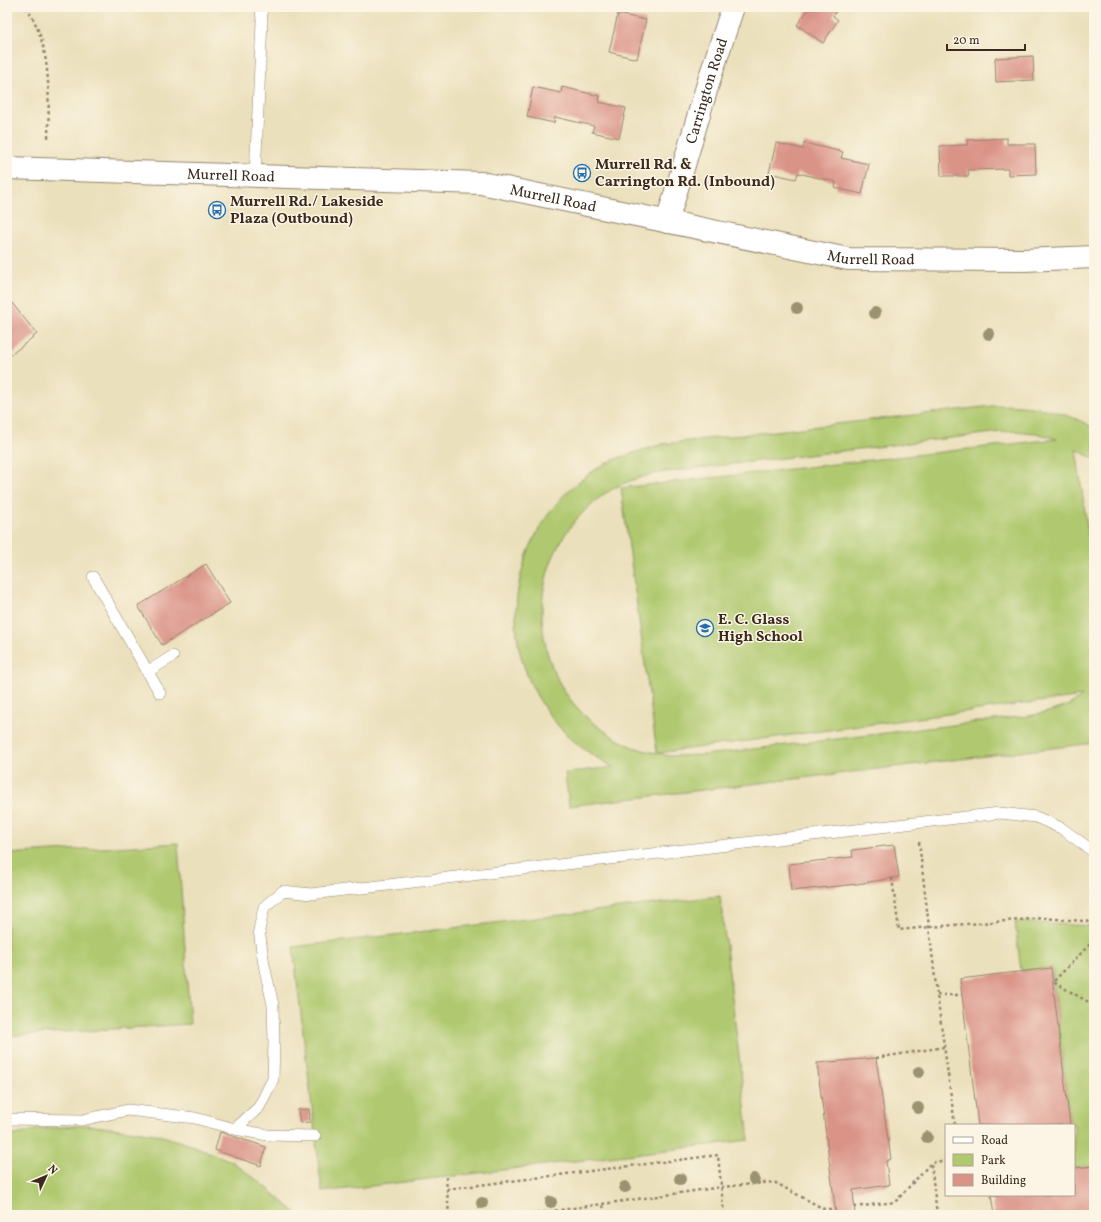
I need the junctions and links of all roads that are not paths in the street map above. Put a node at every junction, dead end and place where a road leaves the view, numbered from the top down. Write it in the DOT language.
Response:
graph roads {
  1 [pos="261,7"];
  2 [pos="733,7"];
  3 [pos="7,168"];
  4 [pos="255,176"];
  5 [pos="668,222"];
  6 [pos="1094,257"];
  7 [pos="93,577"];
  8 [pos="173,656"];
  9 [pos="147,672"];
  10 [pos="160,693"];
  11 [pos="1094,852"];
  12 [pos="7,1119"];
  13 [pos="235,1129"];
  14 [pos="315,1136"];
  1 -- 4 [label="lane"];
  2 -- 5 [label="street, Carrington Road"];
  3 -- 4 [label="street, Murrell Road"];
  4 -- 5 [label="street, Murrell Road"];
  5 -- 6 [label="street, Murrell Road"];
  7 -- 9 [label="lane"];
  8 -- 9 [label="lane"];
  9 -- 10 [label="lane"];
  11 -- 13 [label="lane"];
  12 -- 13 [label="lane"];
  13 -- 14 [label="lane"];
}
